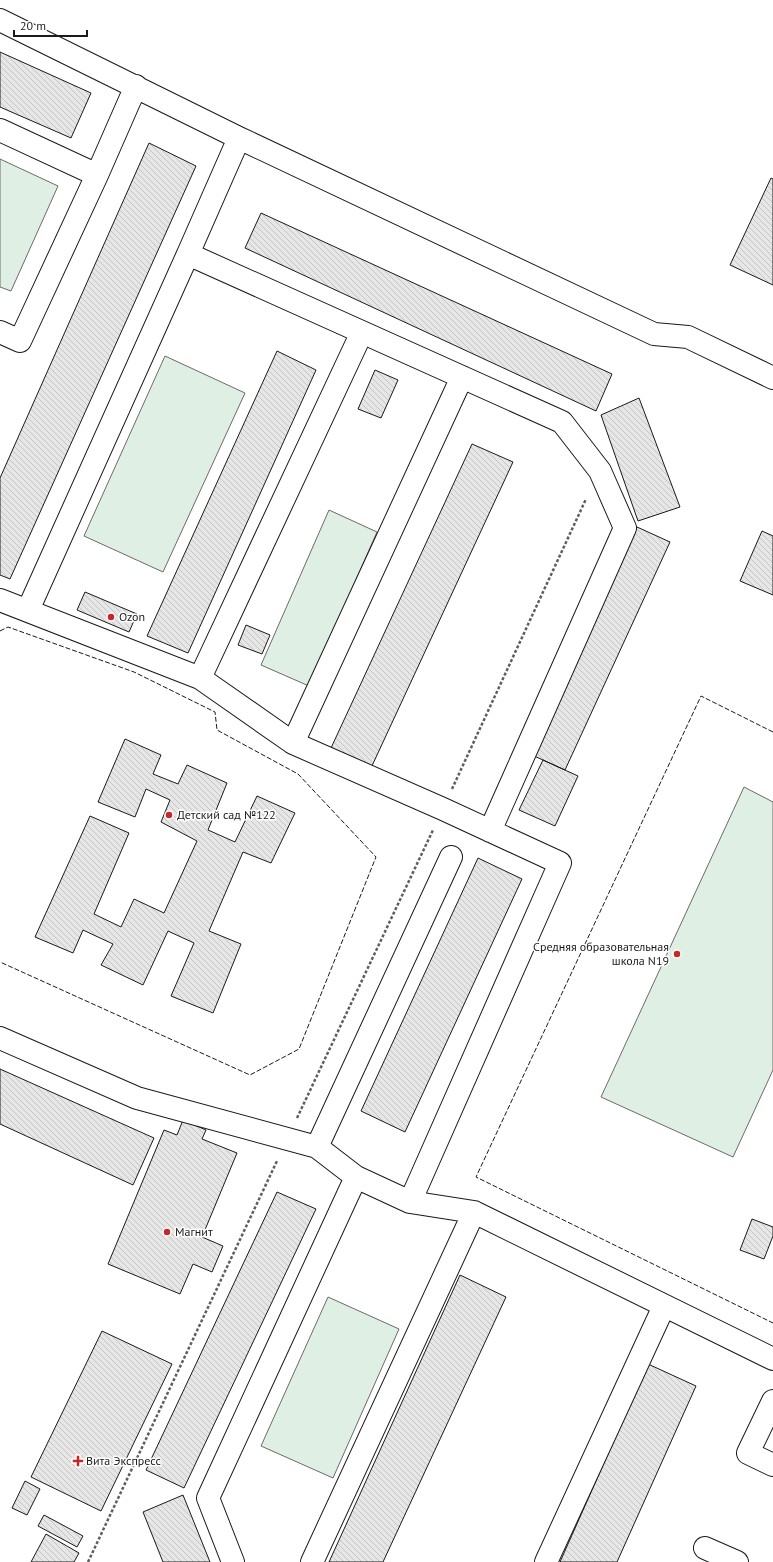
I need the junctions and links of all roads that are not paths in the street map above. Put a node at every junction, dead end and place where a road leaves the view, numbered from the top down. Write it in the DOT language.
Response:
graph roads {
  1 [pos="0,20"];
  2 [pos="136,86"];
  3 [pos="0,130"];
  4 [pos="239,138"];
  5 [pos="97,175"];
  6 [pos="188,254"];
  7 [pos="0,332"];
  8 [pos="362,332"];
  9 [pos="462,377"];
  10 [pos="773,378"];
  11 [pos="0,600"];
  12 [pos="28,610"];
  13 [pos="200,678"];
  14 [pos="293,743"];
  15 [pos="490,831"];
  16 [pos="451,857"];
  17 [pos="0,1038"];
  18 [pos="317,1147"];
  19 [pos="356,1177"];
  20 [pos="410,1202"];
  21 [pos="474,1212"];
  22 [pos="664,1306"];
  23 [pos="773,1359"];
  24 [pos="773,1401"];
  25 [pos="773,1465"];
  26 [pos="706,1548"];
  27 [pos="233,1562"];
  28 [pos="312,1562"];
  29 [pos="546,1562"];
  30 [pos="737,1562"];
  1 -- 2 [label="street"];
  2 -- 4 [label="street"];
  2 -- 5 [label="street"];
  3 -- 5 [label="street"];
  4 -- 6 [label="street"];
  4 -- 10 [label="street"];
  5 -- 7 [label="street"];
  6 -- 8 [label="street"];
  6 -- 12 [label="street"];
  8 -- 9 [label="street"];
  8 -- 13 [label="street"];
  9 -- 14 [label="street"];
  9 -- 15 [label="street"];
  11 -- 12 [label="street"];
  12 -- 13 [label="street"];
  13 -- 14 [label="street"];
  14 -- 15 [label="street"];
  15 -- 20 [label="street"];
  16 -- 18 [label="street"];
  17 -- 18 [label="street"];
  18 -- 19 [label="street"];
  19 -- 20 [label="street"];
  19 -- 27 [label="street"];
  20 -- 21 [label="street"];
  21 -- 22 [label="street"];
  21 -- 28 [label="street"];
  22 -- 23 [label="street"];
  22 -- 29 [label="street"];
  24 -- 25 [label="street"];
  26 -- 30 [label="street"];
}
